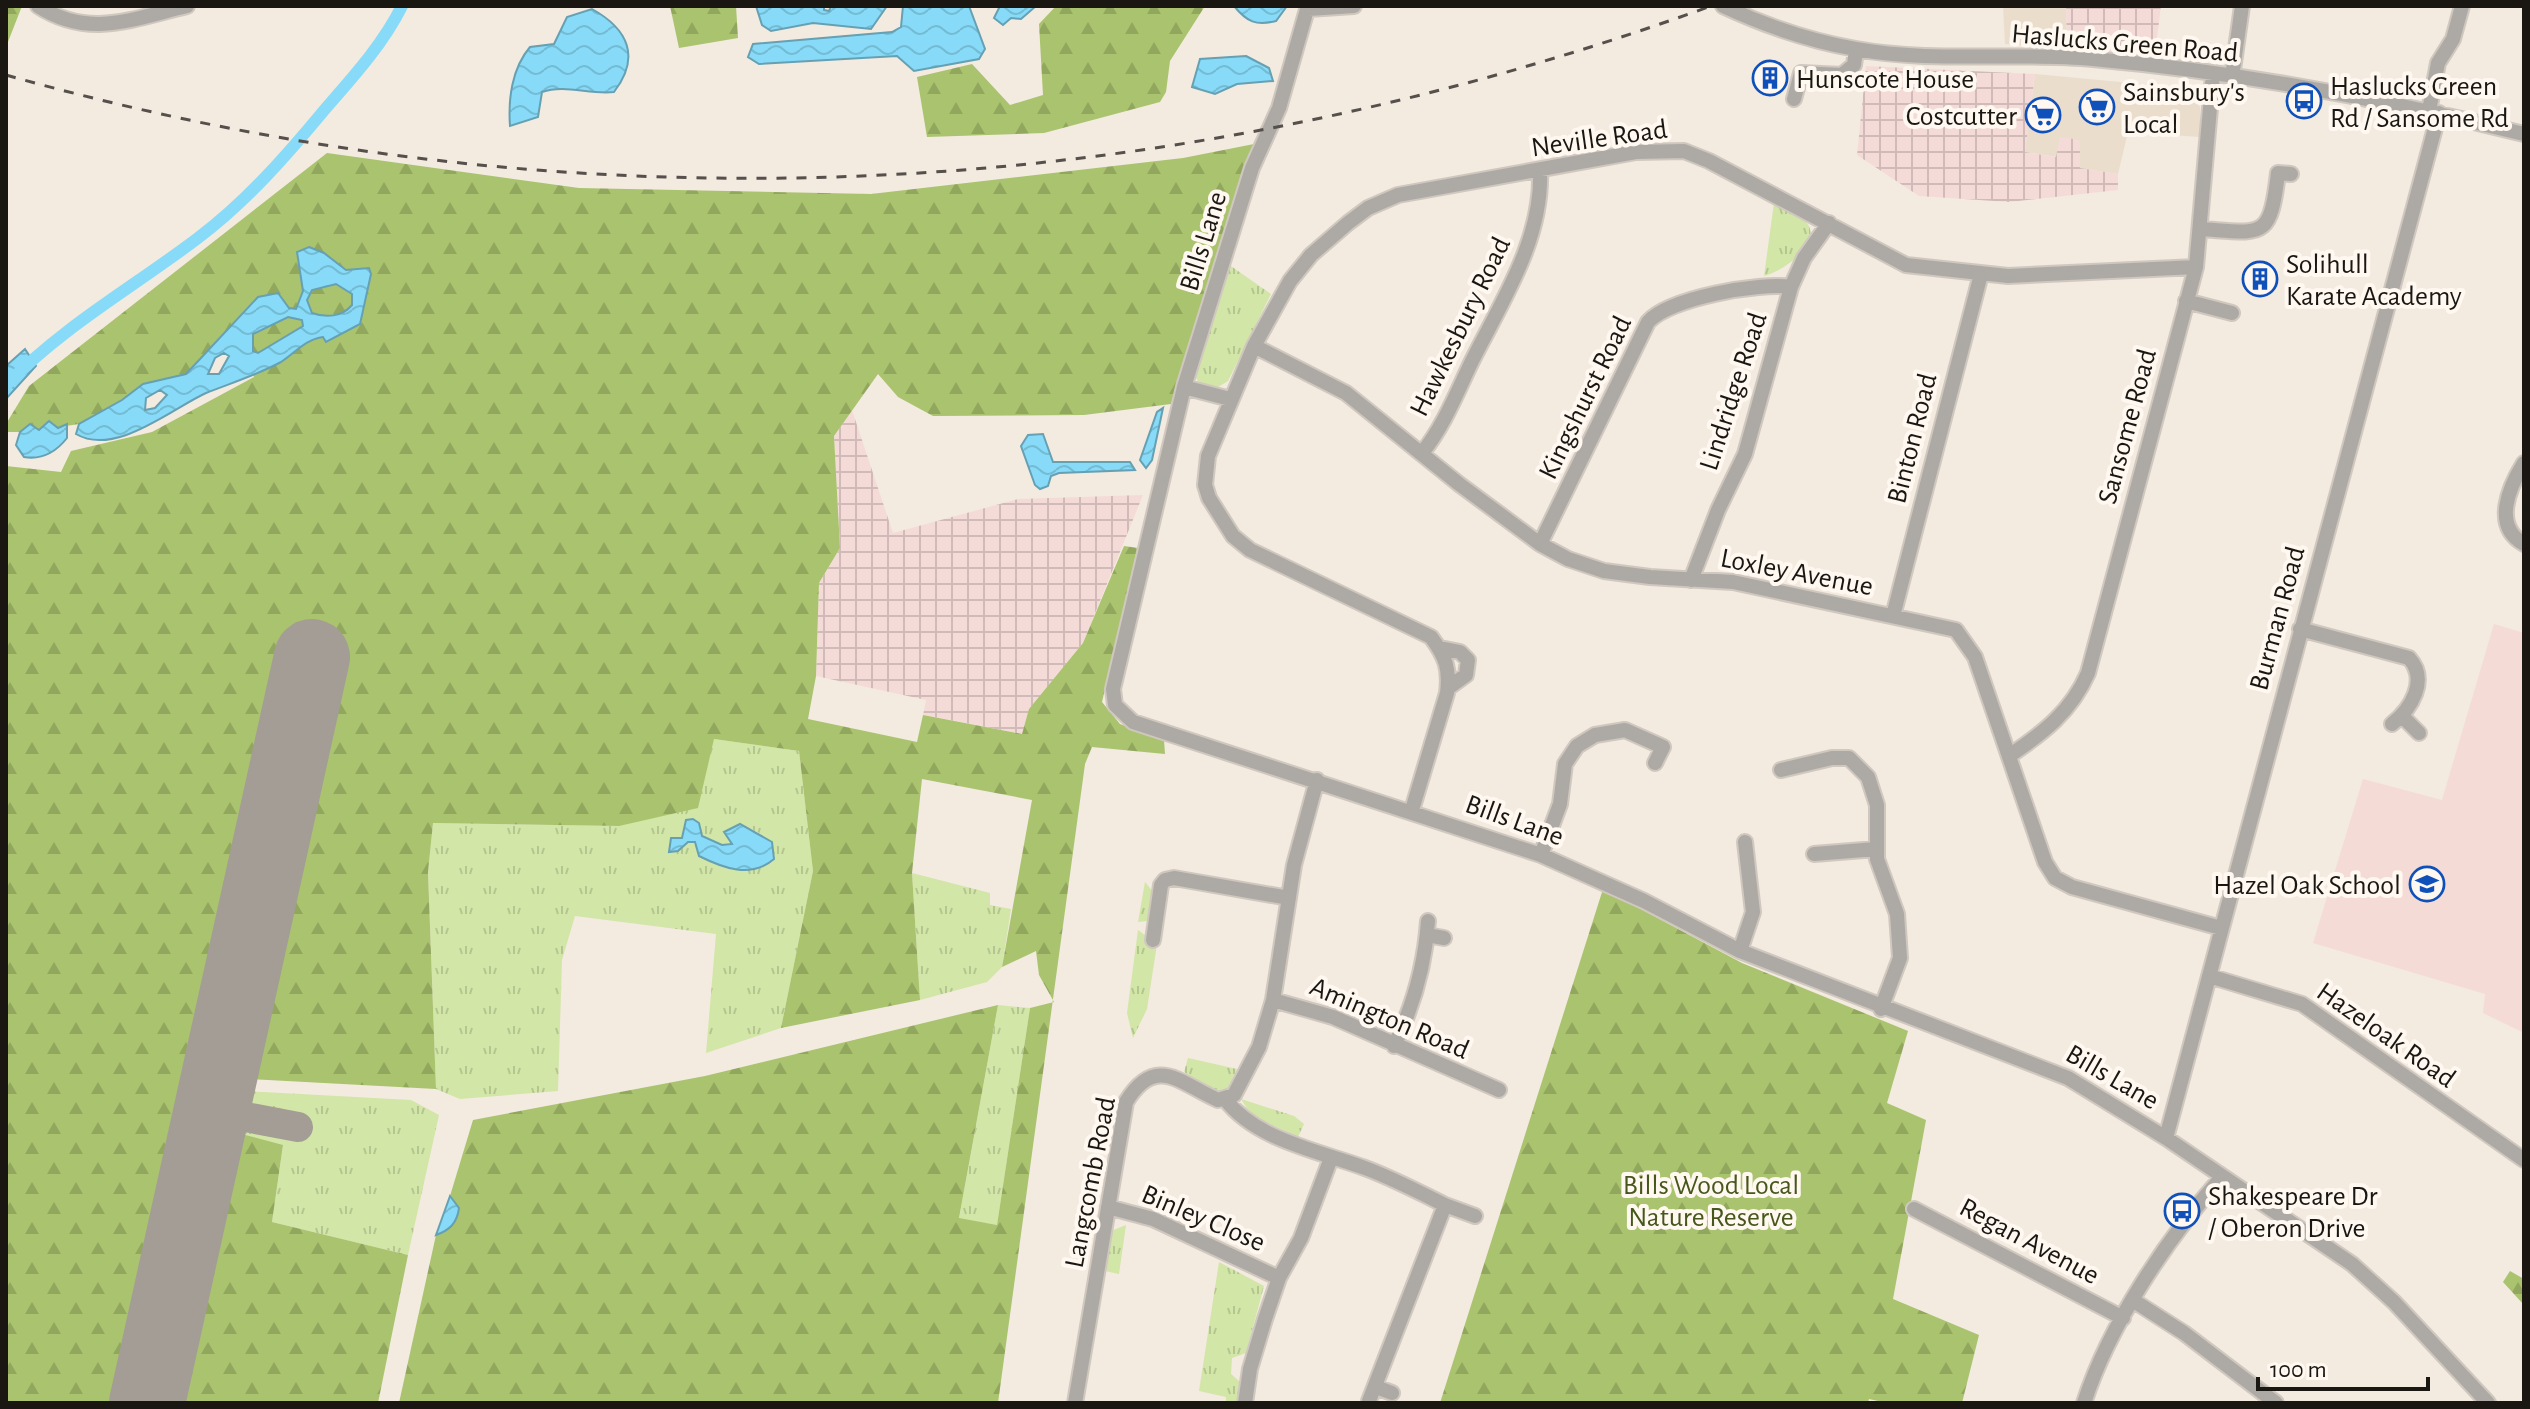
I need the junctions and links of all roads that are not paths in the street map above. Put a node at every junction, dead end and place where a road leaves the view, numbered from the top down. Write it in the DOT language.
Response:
graph roads {
  1 [pos="38,6"];
  2 [pos="187,6"];
  3 [pos="1354,6"];
  4 [pos="1723,6"];
  5 [pos="2242,6"];
  6 [pos="2462,6"];
  7 [pos="1308,7"];
  8 [pos="1856,50"];
  9 [pos="2213,74"];
  10 [pos="2232,77"];
  11 [pos="1794,99"];
  12 [pos="2434,112"];
  13 [pos="2524,134"];
  14 [pos="1540,170"];
  15 [pos="2291,174"];
  16 [pos="1829,223"];
  17 [pos="2200,229"];
  18 [pos="2196,267"];
  19 [pos="1981,274"];
  20 [pos="1791,287"];
  21 [pos="2186,301"];
  22 [pos="2232,313"];
  23 [pos="1254,346"];
  24 [pos="1184,387"];
  25 [pos="1230,399"];
  26 [pos="1422,453"];
  27 [pos="2524,463"];
  28 [pos="1540,544"];
  29 [pos="2524,544"];
  30 [pos="1691,580"];
  31 [pos="1893,616"];
  32 [pos="2300,629"];
  33 [pos="2419,733"];
  34 [pos="2009,756"];
  35 [pos="1811,762"];
  36 [pos="1655,763"];
  37 [pos="1781,770"];
  38 [pos="1813,779"];
  39 [pos="1317,780"];
  40 [pos="1412,810"];
  41 [pos="1834,835"];
  42 [pos="1745,842"];
  43 [pos="1876,849"];
  44 [pos="1835,852"];
  45 [pos="1814,854"];
  46 [pos="1541,855"];
  47 [pos="1289,898"];
  48 [pos="2221,928"];
  49 [pos="1149,931"];
  50 [pos="1444,938"];
  51 [pos="1740,951"];
  52 [pos="2209,976"];
  53 [pos="1273,1000"];
  54 [pos="1881,1009"];
  55 [pos="1394,1046"];
  56 [pos="1492,1070"];
  57 [pos="1225,1099"];
  58 [pos="2166,1138"];
  59 [pos="1331,1158"];
  60 [pos="2524,1160"];
  61 [pos="2222,1177"];
  62 [pos="1445,1205"];
  63 [pos="1108,1207"];
  64 [pos="1914,1209"];
  65 [pos="1475,1216"];
  66 [pos="1279,1278"];
  67 [pos="2134,1301"];
  68 [pos="2123,1318"];
  69 [pos="1235,1365"];
  70 [pos="1250,1369"];
  71 [pos="1078,1387"];
  72 [pos="1376,1387"];
  73 [pos="1095,1391"];
  74 [pos="1392,1393"];
  75 [pos="1369,1401"];
  76 [pos="1075,1403"];
  77 [pos="1245,1403"];
  78 [pos="2084,1403"];
  79 [pos="2276,1403"];
  80 [pos="2488,1403"];
  1 -- 2 [label="street"];
  3 -- 7 [label="street"];
  4 -- 8 [label="street, Haslucks Green Road"];
  5 -- 10 [label="street"];
  6 -- 12 [label="street, Burman Road"];
  7 -- 24 [label="street, Bills Lane"];
  8 -- 9 [label="street, Haslucks Green Road"];
  8 -- 11 [label="street"];
  9 -- 10 [label="street, Haslucks Green Road"];
  9 -- 17 [label="street, Sansome Road"];
  10 -- 12 [label="street, Haslucks Green Road"];
  12 -- 13 [label="street, Haslucks Green Road"];
  12 -- 32 [label="street, Burman Road"];
  14 -- 16 [label="street, Neville Road"];
  14 -- 23 [label="street, Neville Road"];
  14 -- 26 [label="street, Hawkesbury Road"];
  15 -- 17 [label="street"];
  16 -- 19 [label="street, Neville Road"];
  16 -- 20 [label="street, Lindridge Road"];
  17 -- 18 [label="street, Sansome Road"];
  18 -- 19 [label="street, Neville Road"];
  18 -- 21 [label="street, Sansome Road"];
  19 -- 31 [label="street, Binton Road"];
  20 -- 28 [label="street, Kingshurst Road"];
  20 -- 30 [label="street, Lindridge Road"];
  21 -- 22 [label="street"];
  21 -- 34 [label="street, Sansome Road"];
  23 -- 25 [label="street, Neville Road"];
  23 -- 26 [label="street, Loxley Avenue"];
  24 -- 25 [label="street"];
  24 -- 39 [label="street, Bills Lane"];
  25 -- 40 [label="street, Neville Road"];
  26 -- 28 [label="street, Loxley Avenue"];
  27 -- 29 [label="street"];
  28 -- 30 [label="street, Loxley Avenue"];
  30 -- 31 [label="street, Loxley Avenue"];
  31 -- 34 [label="street, Loxley Avenue"];
  32 -- 33 [label="street"];
  32 -- 48 [label="street, Burman Road"];
  34 -- 48 [label="street, Loxley Avenue"];
  35 -- 37 [label="street"];
  35 -- 38 [label="street"];
  35 -- 43 [label="street"];
  36 -- 46 [label="street"];
  39 -- 40 [label="street, Bills Lane"];
  39 -- 47 [label="street"];
  40 -- 46 [label="street, Bills Lane"];
  41 -- 44 [label="street"];
  42 -- 51 [label="street"];
  43 -- 44 [label="street"];
  43 -- 54 [label="street"];
  44 -- 45 [label="street"];
  46 -- 51 [label="street, Bills Lane"];
  47 -- 49 [label="street"];
  47 -- 53 [label="street"];
  48 -- 52 [label="street, Burman Road"];
  50 -- 55 [label="street"];
  51 -- 54 [label="street, Bills Lane"];
  52 -- 58 [label="street, Burman Road"];
  52 -- 60 [label="street, Hazeloak Road"];
  53 -- 55 [label="street, Amington Road"];
  53 -- 57 [label="street"];
  54 -- 58 [label="street, Bills Lane"];
  55 -- 56 [label="street, Amington Road"];
  57 -- 59 [label="street, Langcomb Road"];
  57 -- 63 [label="street, Langcomb Road"];
  58 -- 61 [label="street, Bills Lane"];
  59 -- 62 [label="street, Langcomb Road"];
  59 -- 66 [label="street, Binley Close"];
  61 -- 67 [label="street"];
  61 -- 80 [label="street, Bills Lane"];
  62 -- 65 [label="street, Langcomb Road"];
  62 -- 72 [label="street"];
  63 -- 66 [label="street, Binley Close"];
  63 -- 71 [label="street, Langcomb Road"];
  64 -- 68 [label="street, Regan Avenue"];
  66 -- 70 [label="street, Binley Close"];
  67 -- 68 [label="street"];
  67 -- 79 [label="street"];
  68 -- 78 [label="street"];
  69 -- 70 [label="street"];
  70 -- 77 [label="street, Binley Close"];
  71 -- 73 [label="street"];
  71 -- 76 [label="street, Langcomb Road"];
  72 -- 74 [label="street"];
  72 -- 75 [label="street"];
}
